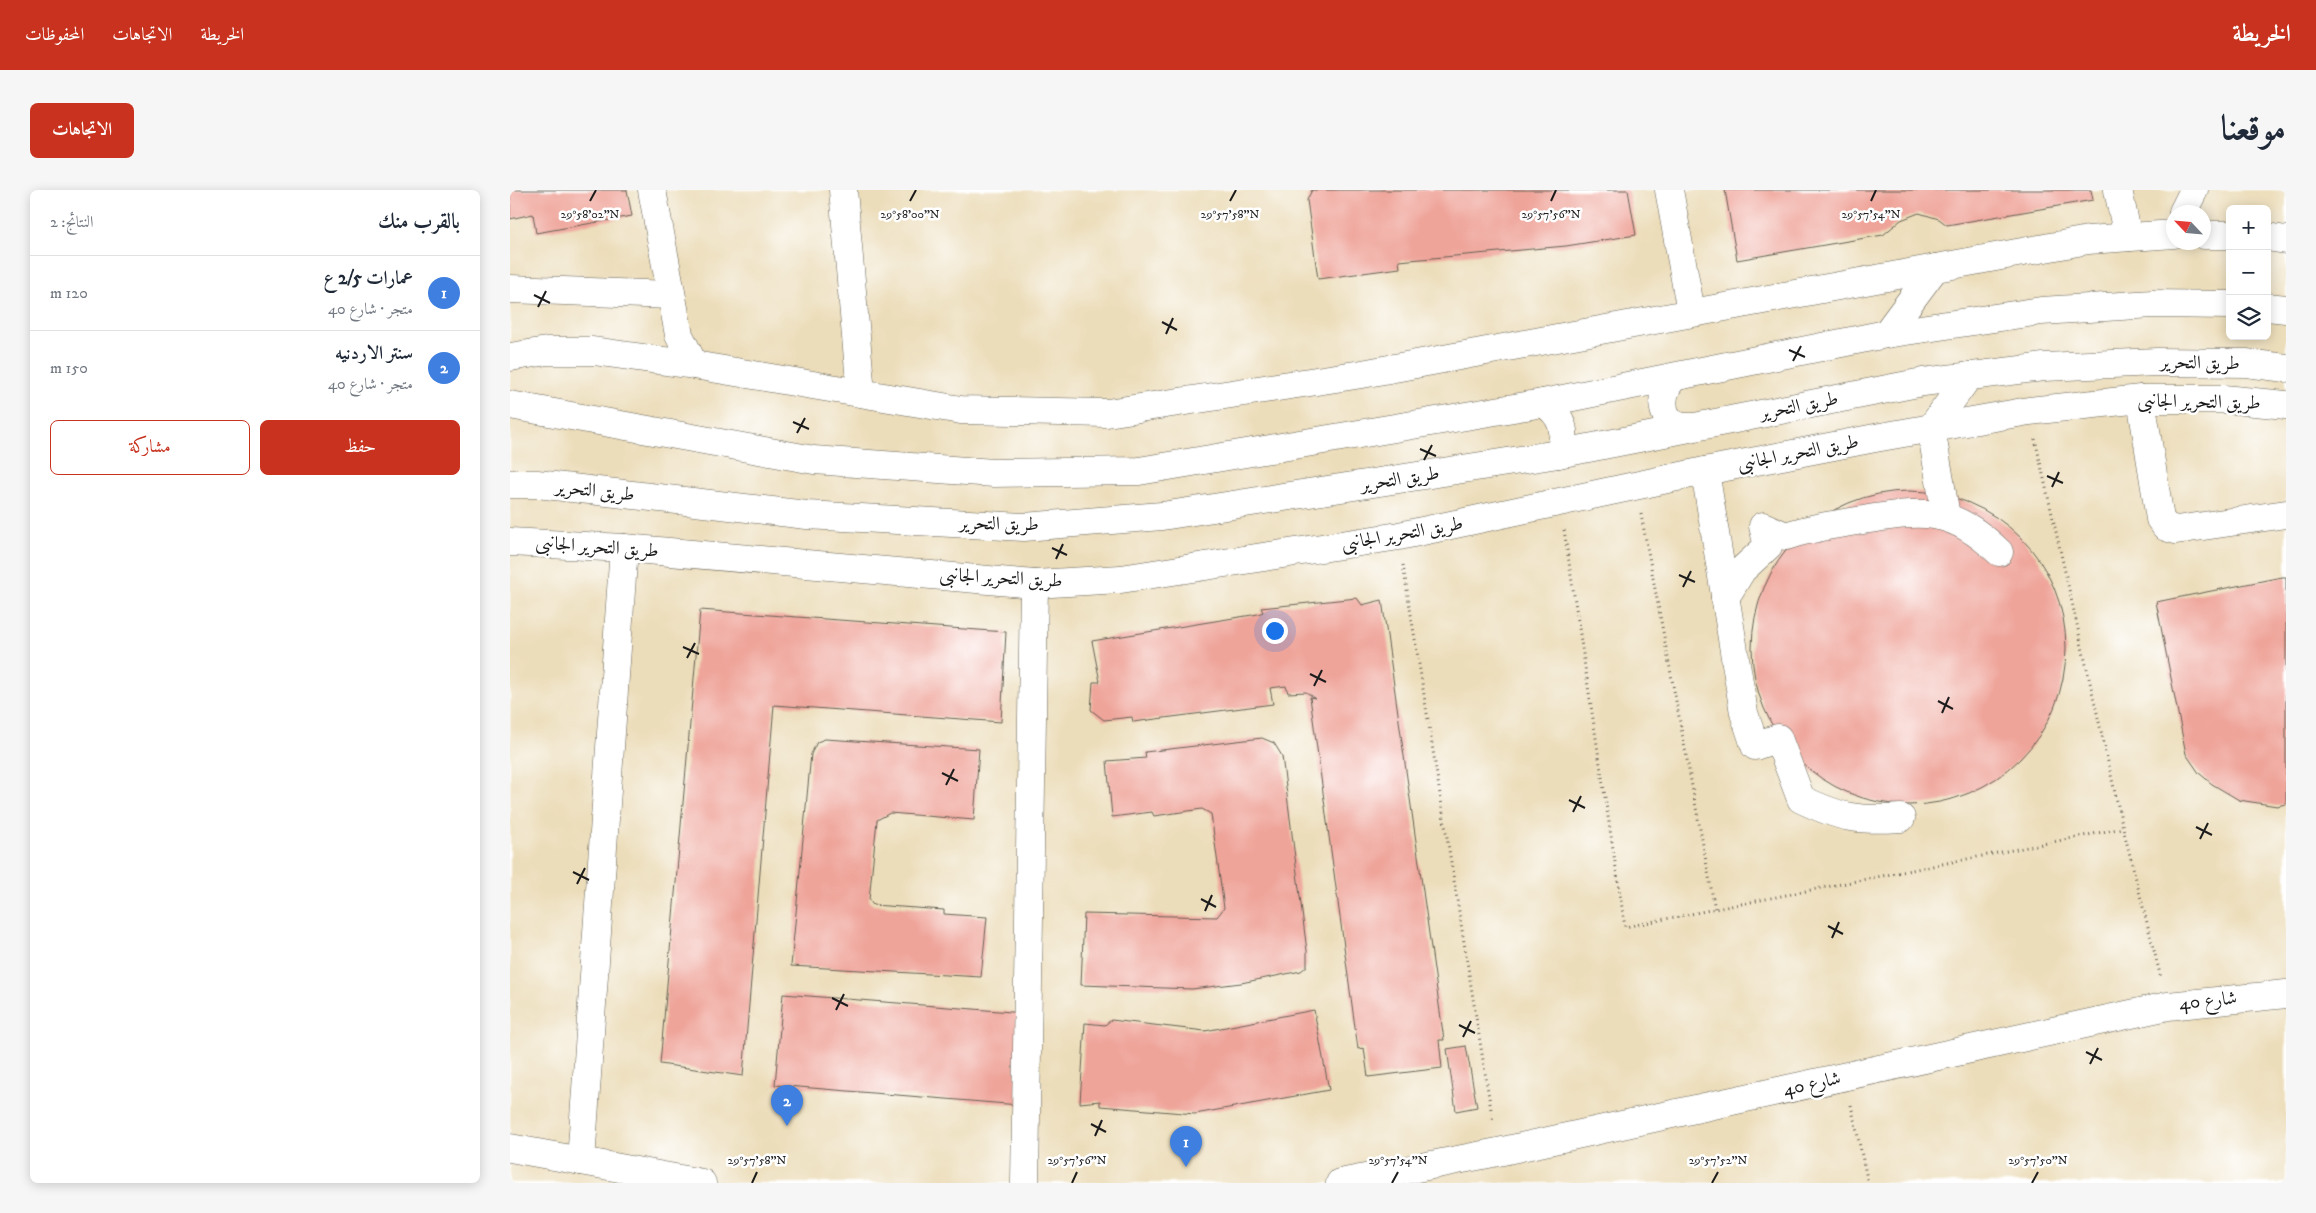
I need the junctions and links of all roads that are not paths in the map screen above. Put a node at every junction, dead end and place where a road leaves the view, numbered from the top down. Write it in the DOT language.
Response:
graph roads {
  1 [pos="652,190"];
  2 [pos="843,190"];
  3 [pos="1669,190"];
  4 [pos="2118,190"];
  5 [pos="2194,190"];
  6 [pos="2186,205"];
  7 [pos="2166,230"];
  8 [pos="2211,235"];
  9 [pos="2226,236"];
  10 [pos="2128,237"];
  11 [pos="2271,238"];
  12 [pos="2286,240"];
  13 [pos="1935,268"];
  14 [pos="510,288"];
  15 [pos="671,295"];
  16 [pos="2226,305"];
  17 [pos="2271,308"];
  18 [pos="2286,310"];
  19 [pos="1691,312"];
  20 [pos="1886,334"];
  21 [pos="510,357"];
  22 [pos="694,365"];
  23 [pos="2286,368"];
  24 [pos="1969,376"];
  25 [pos="1673,378"];
  26 [pos="861,393"];
  27 [pos="2141,399"];
  28 [pos="1544,403"];
  29 [pos="510,405"];
  30 [pos="2286,405"];
  31 [pos="1690,427"];
  32 [pos="1932,428"];
  33 [pos="1558,454"];
  34 [pos="1705,471"];
  35 [pos="510,484"];
  36 [pos="2286,514"];
  37 [pos="1946,516"];
  38 [pos="510,542"];
  39 [pos="624,548"];
  40 [pos="1999,552"];
  41 [pos="1034,584"];
  42 [pos="1725,598"];
  43 [pos="1901,818"];
  44 [pos="2286,994"];
  45 [pos="510,1148"];
  46 [pos="581,1161"];
  47 [pos="702,1183"];
  48 [pos="1025,1183"];
  49 [pos="1340,1183"];
  1 -- 15 [label="street"];
  2 -- 26 [label="street"];
  3 -- 19 [label="street"];
  4 -- 10 [label="street"];
  5 -- 6 [label="street"];
  7 -- 10 [label="street"];
  8 -- 9 [label="street"];
  10 -- 13 [label="street"];
  11 -- 12 [label="street"];
  13 -- 19 [label="street"];
  13 -- 20 [label="street"];
  14 -- 15 [label="street"];
  15 -- 22 [label="street"];
  16 -- 20 [label="street"];
  17 -- 18 [label="street"];
  19 -- 26 [label="street"];
  20 -- 25 [label="street"];
  21 -- 22 [label="street"];
  22 -- 26 [label="street"];
  23 -- 24 [label="street, طريق التحرير"];
  24 -- 31 [label="street, طريق التحرير"];
  24 -- 32 [label="street"];
  25 -- 28 [label="street"];
  25 -- 31 [label="street"];
  27 -- 30 [label="street, طريق التحرير الجانبى"];
  27 -- 32 [label="street, طريق التحرير الجانبى"];
  27 -- 36 [label="street"];
  28 -- 29 [label="street"];
  28 -- 33 [label="street"];
  31 -- 33 [label="street, طريق التحرير"];
  32 -- 34 [label="street, طريق التحرير الجانبى"];
  32 -- 37 [label="street"];
  33 -- 35 [label="street, طريق التحرير"];
  34 -- 41 [label="street, طريق التحرير الجانبى"];
  34 -- 42 [label="street"];
  37 -- 40 [label="street"];
  37 -- 42 [label="street"];
  38 -- 39 [label="street, طريق التحرير الجانبى"];
  39 -- 41 [label="street, طريق التحرير الجانبى"];
  39 -- 46 [label="street"];
  41 -- 48 [label="street"];
  42 -- 43 [label="street"];
  44 -- 49 [label="street, شارع 40"];
  45 -- 46 [label="street"];
  46 -- 47 [label="street"];
}
